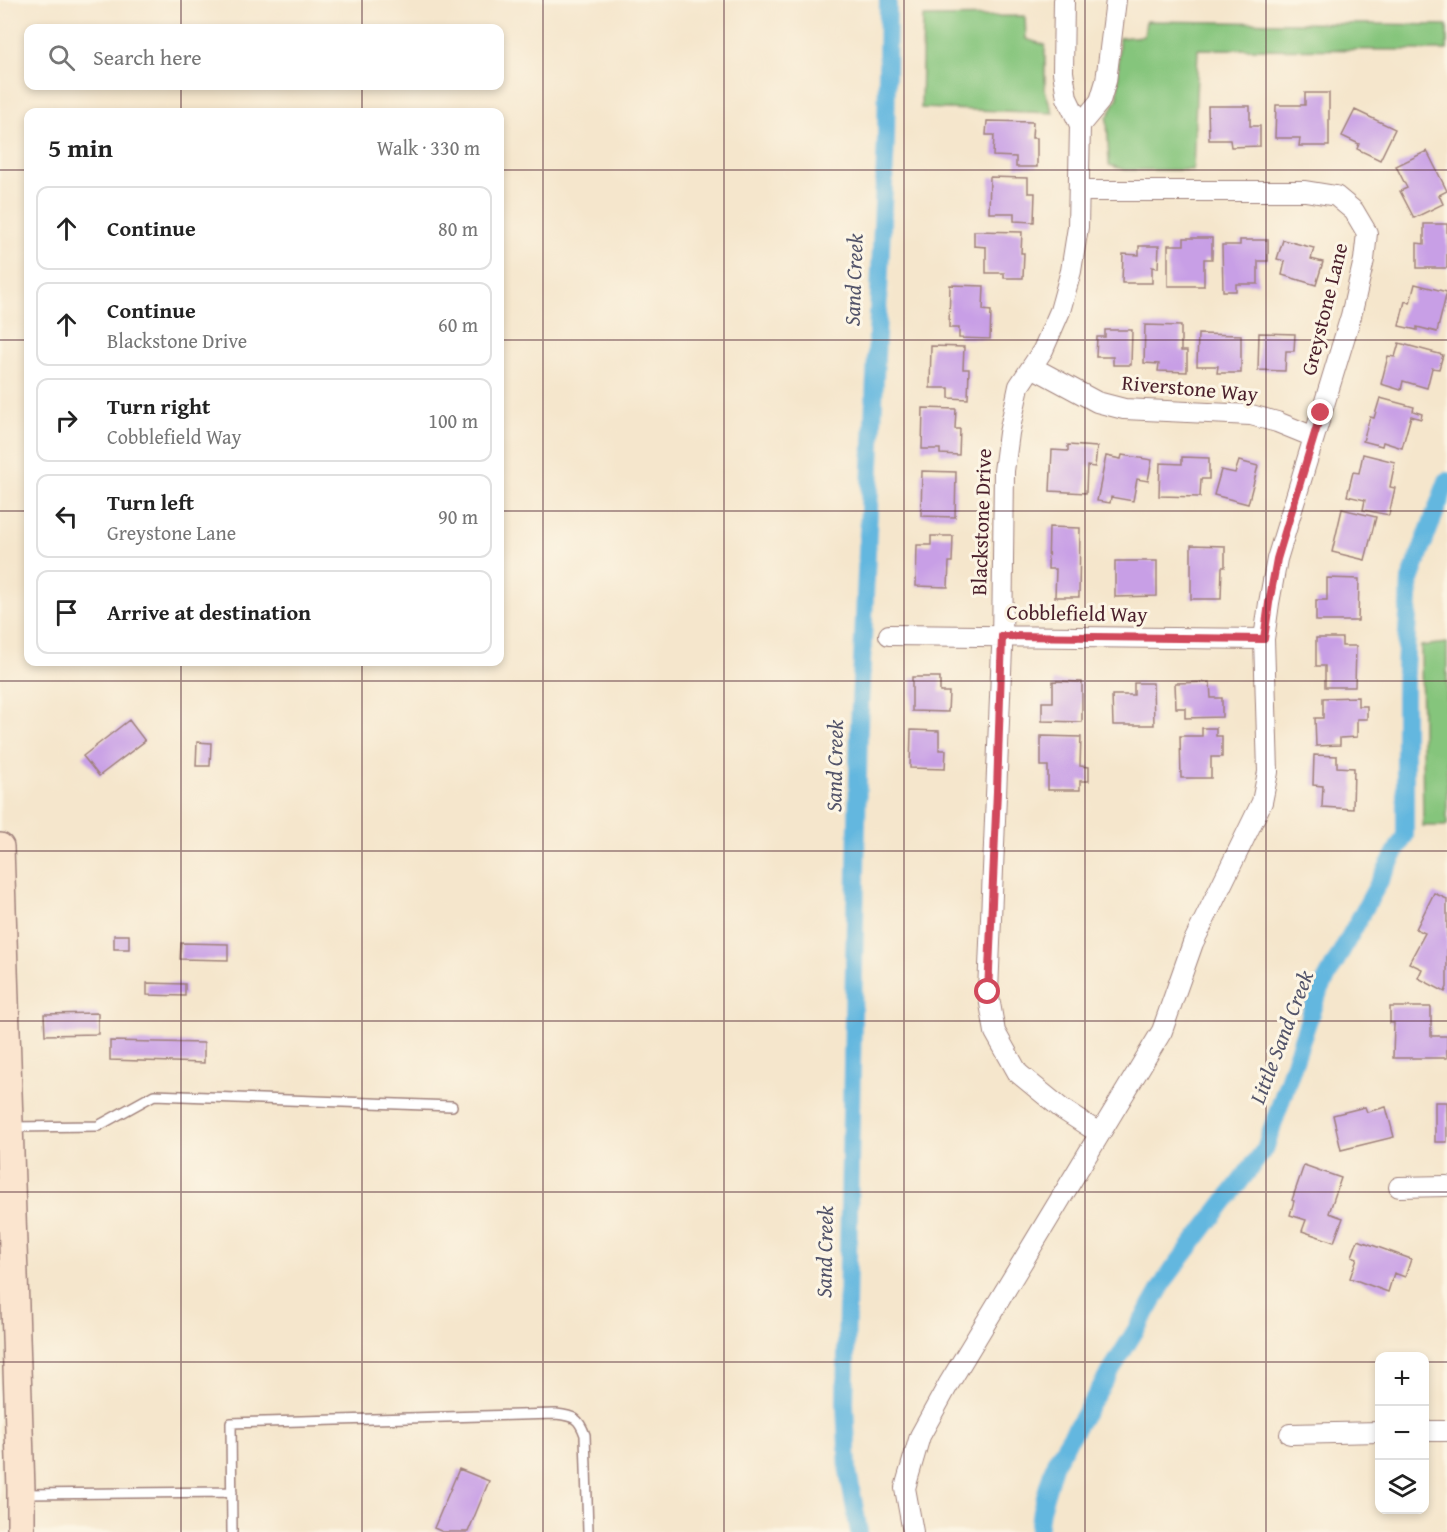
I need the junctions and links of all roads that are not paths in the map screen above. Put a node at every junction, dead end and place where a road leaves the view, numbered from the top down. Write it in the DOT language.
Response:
graph roads {
  1 [pos="1064,0"];
  2 [pos="1116,0"];
  3 [pos="1080,125"];
  4 [pos="1079,191"];
  5 [pos="1032,367"];
  6 [pos="1314,437"];
  7 [pos="889,635"];
  8 [pos="1002,636"];
  9 [pos="1264,639"];
  10 [pos="0,847"];
  11 [pos="452,1106"];
  12 [pos="9,1127"];
  13 [pos="1099,1133"];
  14 [pos="1447,1186"];
  15 [pos="1399,1187"];
  16 [pos="1429,1431"];
  17 [pos="1447,1431"];
  18 [pos="1375,1432"];
  19 [pos="1290,1434"];
  20 [pos="232,1492"];
  21 [pos="21,1494"];
  22 [pos="21,1532"];
  23 [pos="232,1532"];
  24 [pos="588,1532"];
  25 [pos="913,1532"];
  1 -- 3 [label="street, Blackstone Drive"];
  2 -- 3 [label="street"];
  3 -- 4 [label="street, Blackstone Drive"];
  4 -- 5 [label="street, Blackstone Drive"];
  4 -- 6 [label="street, Greystone Lane"];
  5 -- 6 [label="street, Riverstone Way"];
  5 -- 8 [label="street, Blackstone Drive"];
  6 -- 9 [label="street, Greystone Lane"];
  7 -- 8 [label="street, Cobblefield Way"];
  8 -- 9 [label="street, Cobblefield Way"];
  8 -- 13 [label="street, Blackstone Drive"];
  9 -- 13 [label="street, Greystone Lane"];
  10 -- 12 [label="main road"];
  11 -- 12 [label="lane"];
  12 -- 21 [label="main road"];
  13 -- 25 [label="street, Greystone Lane"];
  14 -- 15 [label="street"];
  16 -- 17 [label="street"];
  18 -- 19 [label="street"];
  20 -- 21 [label="lane"];
  20 -- 23 [label="lane"];
  20 -- 24 [label="lane"];
  21 -- 22 [label="main road"];
}
